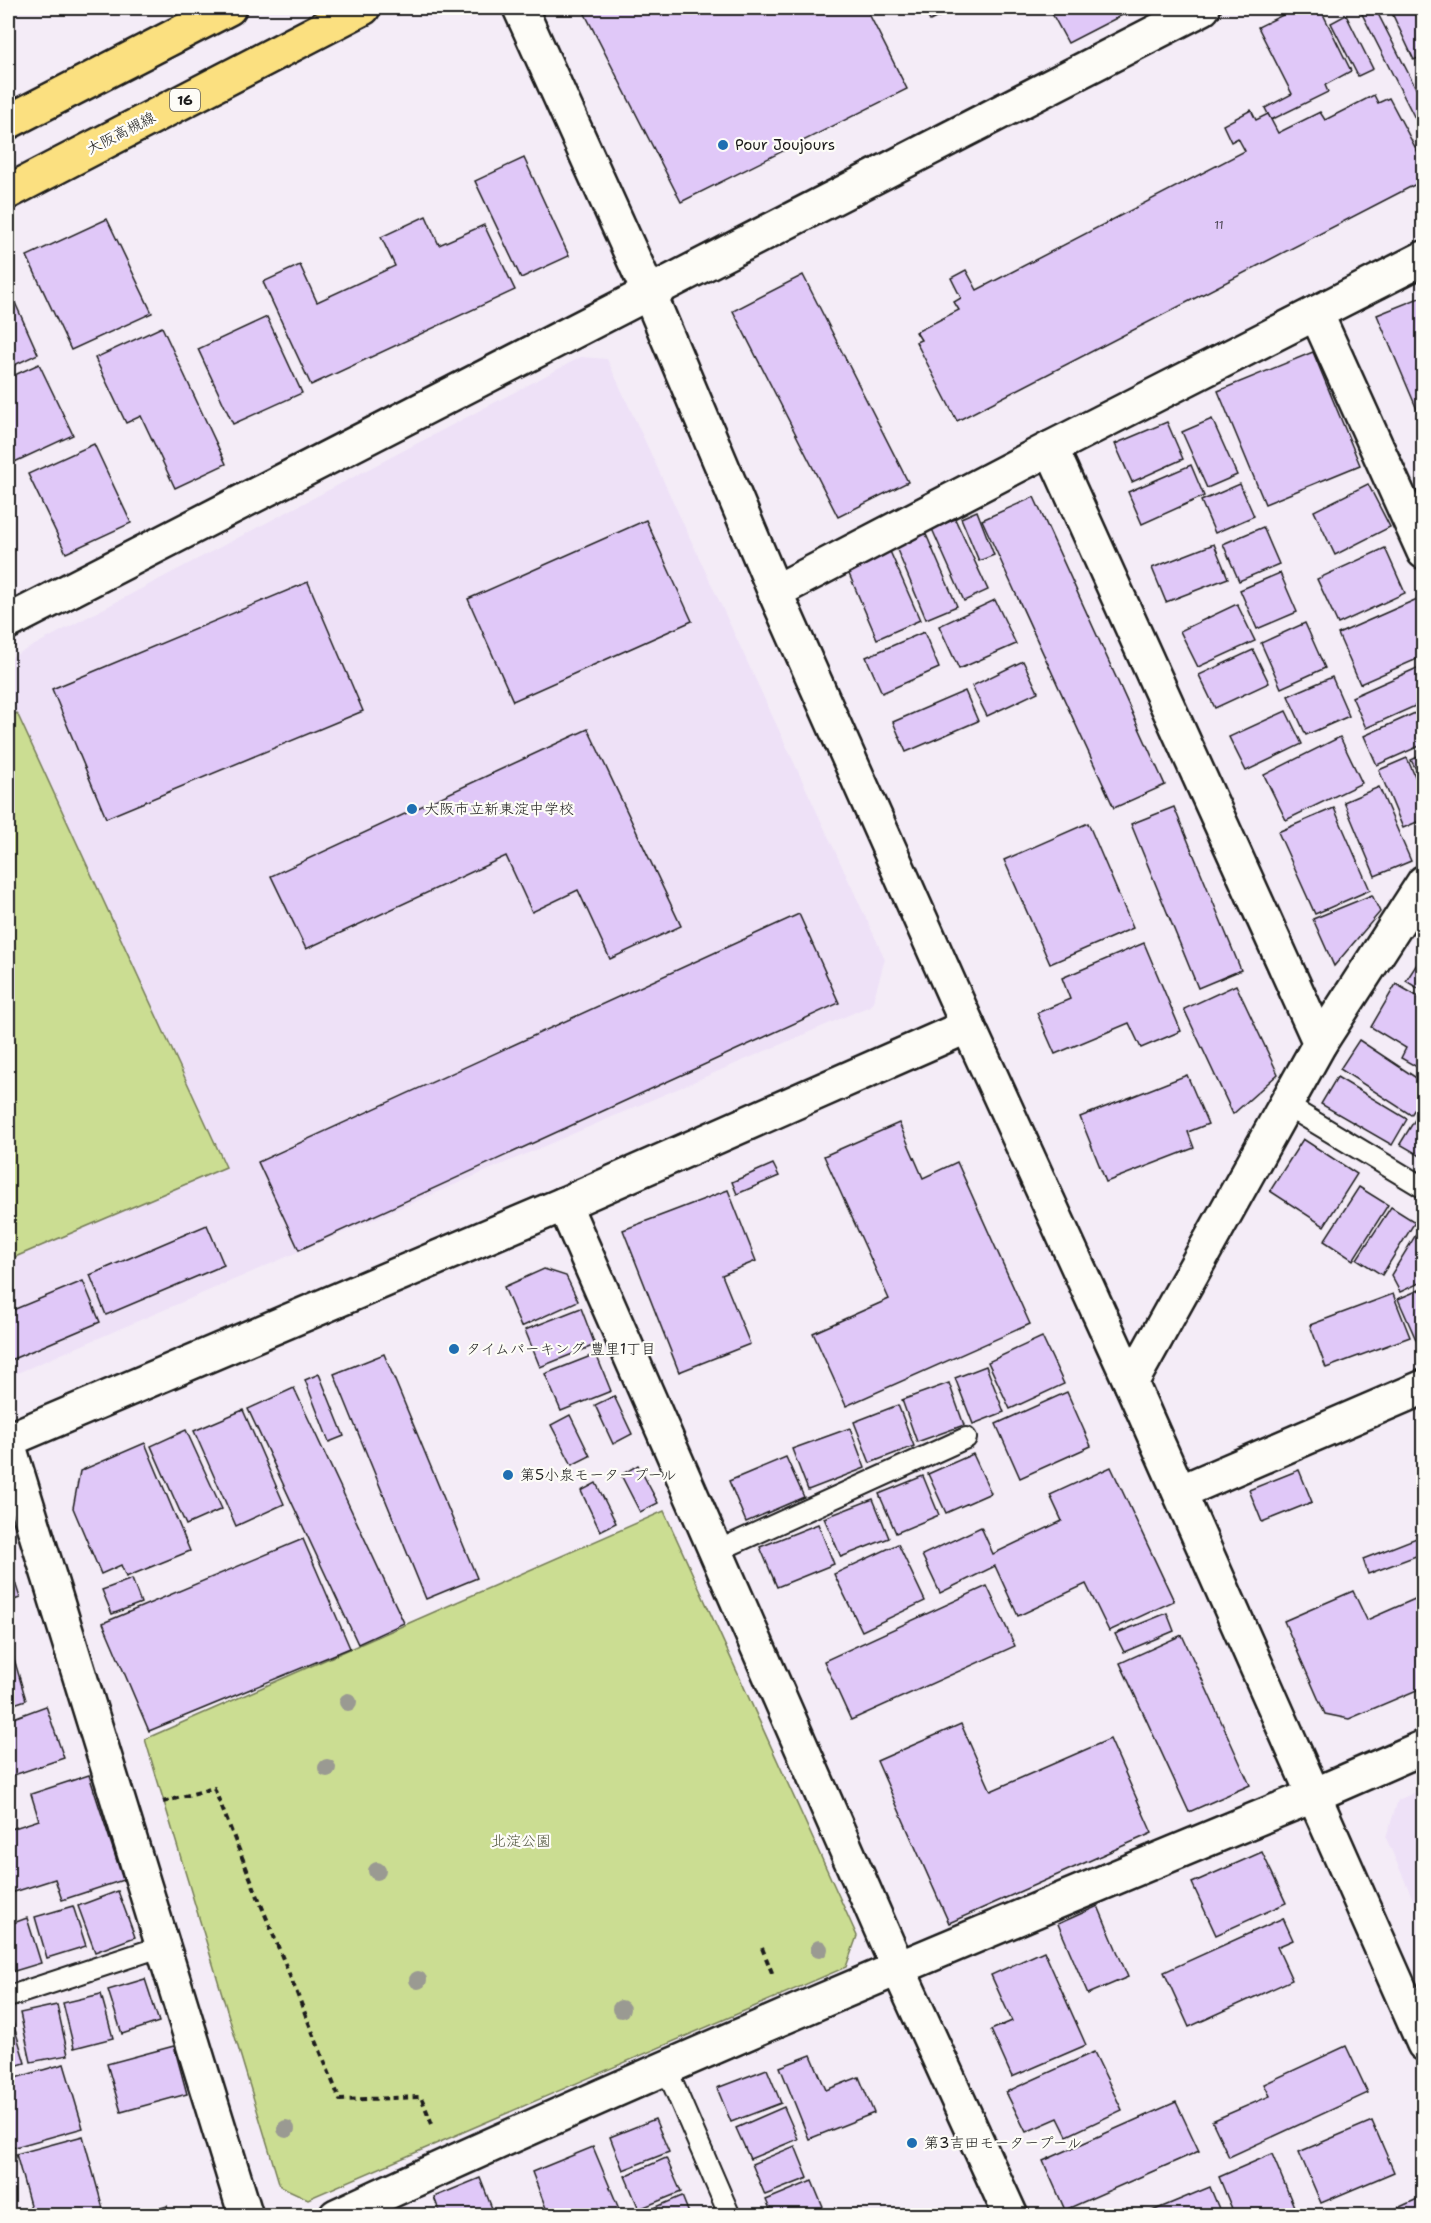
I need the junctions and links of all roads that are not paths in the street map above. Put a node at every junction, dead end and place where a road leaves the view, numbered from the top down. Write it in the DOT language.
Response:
graph roads {
  1 [pos="229,8"];
  2 [pos="363,8"];
  3 [pos="520,8"];
  4 [pos="1203,8"];
  5 [pos="8,122"];
  6 [pos="8,192"];
  7 [pos="1424,258"];
  8 [pos="649,293"];
  9 [pos="1316,313"];
  10 [pos="1051,448"];
  11 [pos="1424,552"];
  12 [pos="775,592"];
  13 [pos="8,622"];
  14 [pos="1424,882"];
  15 [pos="968,1026"];
  16 [pos="1320,1043"];
  17 [pos="1286,1104"];
  18 [pos="1424,1188"];
  19 [pos="564,1204"];
  20 [pos="1131,1383"];
  21 [pos="1424,1387"];
  22 [pos="966,1438"];
  23 [pos="8,1442"];
  24 [pos="1180,1492"];
  25 [pos="717,1551"];
  26 [pos="1424,1747"];
  27 [pos="1312,1796"];
  28 [pos="163,1946"];
  29 [pos="898,1968"];
  30 [pos="8,1997"];
  31 [pos="1424,2044"];
  32 [pos="666,2068"];
  33 [pos="246,2216"];
  34 [pos="336,2216"];
  35 [pos="730,2216"];
  36 [pos="1011,2216"];
  1 -- 5 [label="main road"];
  2 -- 6 [label="main road, 大阪高槻線 / 16"];
  3 -- 8 [label="street"];
  4 -- 8 [label="street"];
  7 -- 9 [label="street"];
  8 -- 12 [label="street"];
  8 -- 13 [label="street"];
  9 -- 10 [label="street"];
  9 -- 11 [label="street"];
  10 -- 12 [label="street"];
  10 -- 16 [label="street"];
  12 -- 15 [label="street"];
  14 -- 16 [label="street"];
  15 -- 19 [label="street"];
  15 -- 20 [label="street"];
  16 -- 17 [label="street"];
  17 -- 18 [label="lane"];
  17 -- 20 [label="street"];
  19 -- 23 [label="street"];
  19 -- 25 [label="street"];
  20 -- 24 [label="street"];
  21 -- 24 [label="street"];
  22 -- 25 [label="lane"];
  23 -- 28 [label="street"];
  24 -- 27 [label="street"];
  25 -- 29 [label="street"];
  26 -- 27 [label="street"];
  27 -- 29 [label="street"];
  27 -- 31 [label="street"];
  28 -- 30 [label="lane"];
  28 -- 33 [label="street"];
  29 -- 32 [label="street"];
  29 -- 36 [label="street"];
  32 -- 34 [label="street"];
  32 -- 35 [label="lane"];
}
